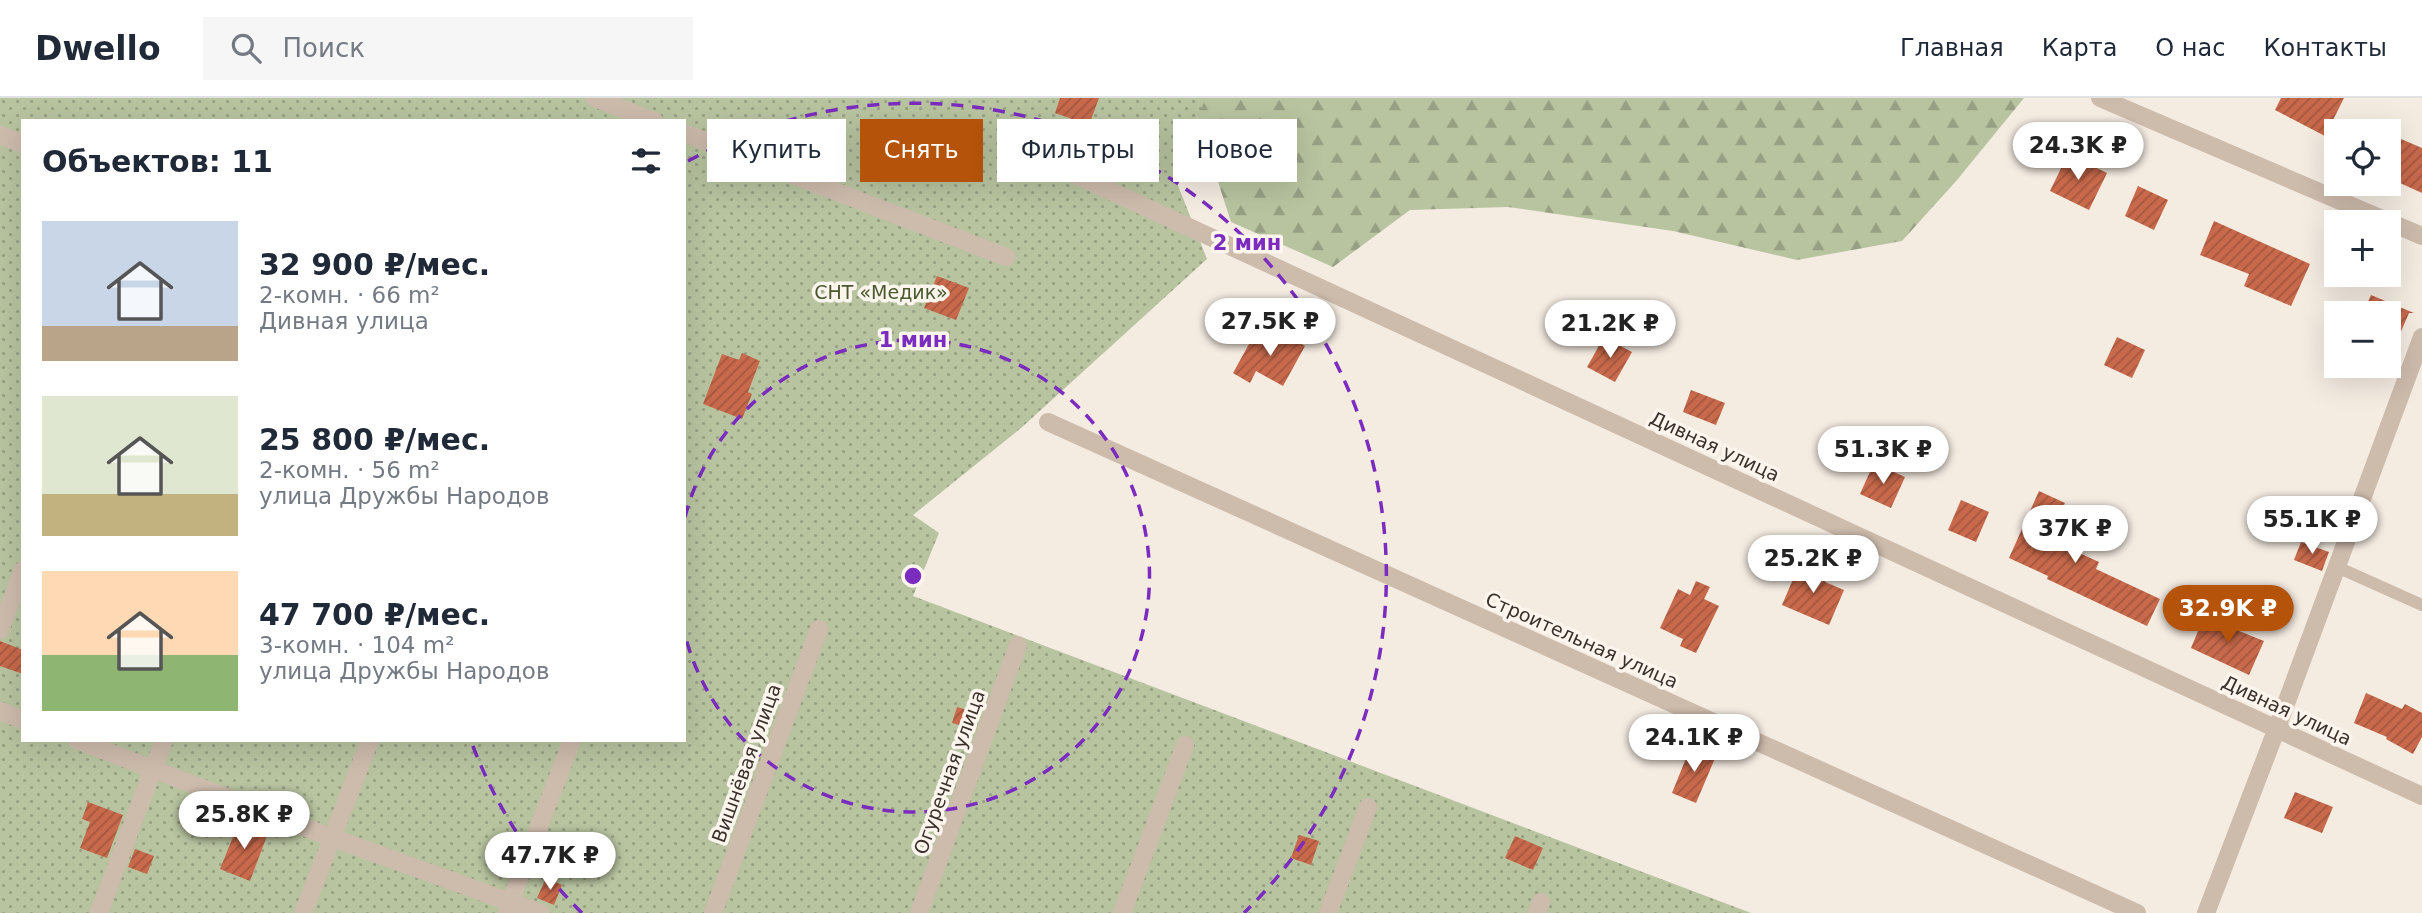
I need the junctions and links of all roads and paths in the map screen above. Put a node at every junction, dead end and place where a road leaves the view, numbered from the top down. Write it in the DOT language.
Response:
graph roads {
  1 [pos="594,98"];
  2 [pos="2100,98"];
  3 [pos="648,119"];
  4 [pos="686,134"];
  5 [pos="0,135"];
  6 [pos="21,143"];
  7 [pos="1091,182"];
  8 [pos="2422,236"];
  9 [pos="1006,257"];
  10 [pos="2422,337"];
  11 [pos="1048,422"];
  12 [pos="2337,567"];
  13 [pos="21,575"];
  14 [pos="2422,605"];
  15 [pos="819,629"];
  16 [pos="0,630"];
  17 [pos="1018,645"];
  18 [pos="0,711"];
  19 [pos="21,719"];
  20 [pos="2277,728"];
  21 [pos="82,742"];
  22 [pos="163,742"];
  23 [pos="369,742"];
  24 [pos="571,742"];
  25 [pos="1185,745"];
  26 [pos="153,769"];
  27 [pos="2422,796"];
  28 [pos="1368,807"];
  29 [pos="333,838"];
  30 [pos="508,907"];
  31 [pos="99,913"];
  32 [pos="303,913"];
  33 [pos="541,913"];
  34 [pos="713,913"];
  35 [pos="919,913"];
  36 [pos="1122,913"];
  37 [pos="1328,913"];
  38 [pos="2137,913"];
  39 [pos="2206,913"];
  1 -- 3 [label="street"];
  2 -- 8 [label="street"];
  4 -- 9 [label="street"];
  5 -- 6 [label="street"];
  7 -- 20 [label="street, Дивная улица"];
  10 -- 12 [label="street"];
  11 -- 38 [label="street, Строительная улица"];
  12 -- 14 [label="lane"];
  12 -- 20 [label="street"];
  13 -- 16 [label="street"];
  15 -- 34 [label="street, Вишнёвая улица"];
  17 -- 35 [label="street, Огуречная улица"];
  18 -- 19 [label="street"];
  20 -- 27 [label="street, Дивная улица"];
  20 -- 39 [label="street"];
  21 -- 26 [label="street"];
  22 -- 26 [label="street"];
  23 -- 29 [label="street"];
  24 -- 30 [label="street"];
  25 -- 36 [label="street"];
  26 -- 29 [label="street"];
  26 -- 31 [label="street"];
  28 -- 37 [label="street"];
  29 -- 30 [label="street"];
  29 -- 32 [label="street"];
  30 -- 33 [label="street"];
}
